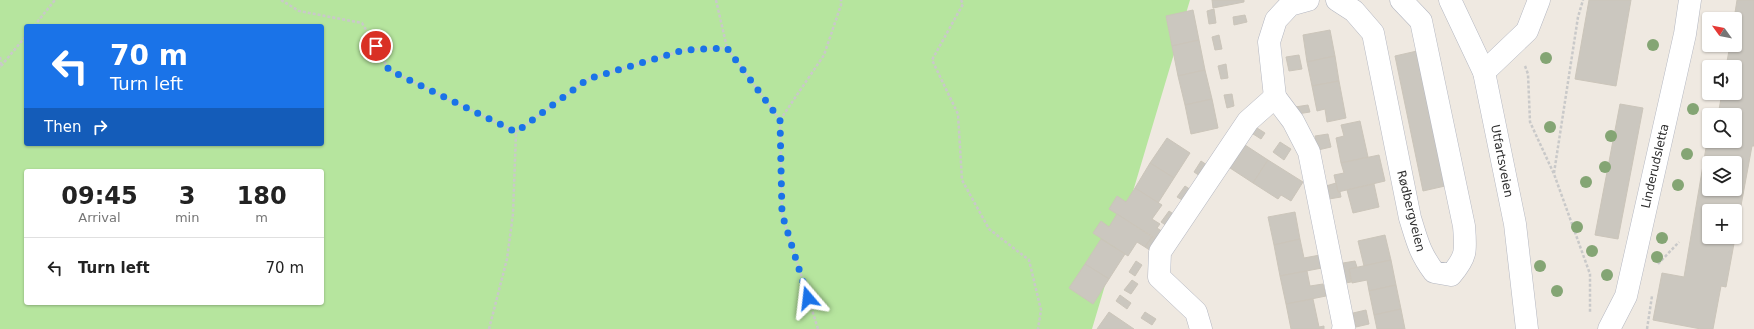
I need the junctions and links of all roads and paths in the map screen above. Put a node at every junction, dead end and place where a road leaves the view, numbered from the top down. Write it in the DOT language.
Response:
graph roads {
  1 [pos="55,0"];
  2 [pos="281,0"];
  3 [pos="716,0"];
  4 [pos="841,0"];
  5 [pos="961,0"];
  6 [pos="1308,0"];
  7 [pos="1337,0"];
  8 [pos="1401,0"];
  9 [pos="1450,0"];
  10 [pos="1539,0"];
  11 [pos="1583,0"];
  12 [pos="1690,0"];
  13 [pos="36,24"];
  14 [pos="24,38"];
  15 [pos="727,48"];
  16 [pos="0,57"];
  17 [pos="1523,59"];
  18 [pos="1,66"];
  19 [pos="1484,72"];
  20 [pos="1275,97"];
  21 [pos="780,120"];
  22 [pos="516,132"];
  23 [pos="1554,174"];
  24 [pos="1679,242"];
  25 [pos="1656,265"];
  26 [pos="1652,294"];
  27 [pos="1599,325"];
  28 [pos="489,329"];
  29 [pos="818,329"];
  30 [pos="1038,329"];
  31 [pos="1201,329"];
  32 [pos="1343,329"];
  33 [pos="1527,329"];
  34 [pos="1647,329"];
  1 -- 13 [label="path"];
  2 -- 22 [label="path"];
  3 -- 15 [label="path"];
  4 -- 21 [label="path"];
  5 -- 30 [label="path"];
  6 -- 20 [label="street"];
  7 -- 8 [label="street, Rødbergveien"];
  9 -- 19 [label="street, Utfartsveien"];
  10 -- 19 [label="street"];
  11 -- 23 [label="path"];
  12 -- 27 [label="street, Linderudsletta"];
  14 -- 18 [label="path"];
  15 -- 21 [label="path"];
  15 -- 22 [label="path"];
  16 -- 18 [label="path"];
  17 -- 23 [label="path"];
  19 -- 33 [label="street, Utfartsveien"];
  20 -- 31 [label="street"];
  20 -- 32 [label="street"];
  21 -- 29 [label="path"];
  22 -- 28 [label="path"];
  23 -- 27 [label="path"];
  24 -- 25 [label="path"];
  26 -- 34 [label="path"];
}
